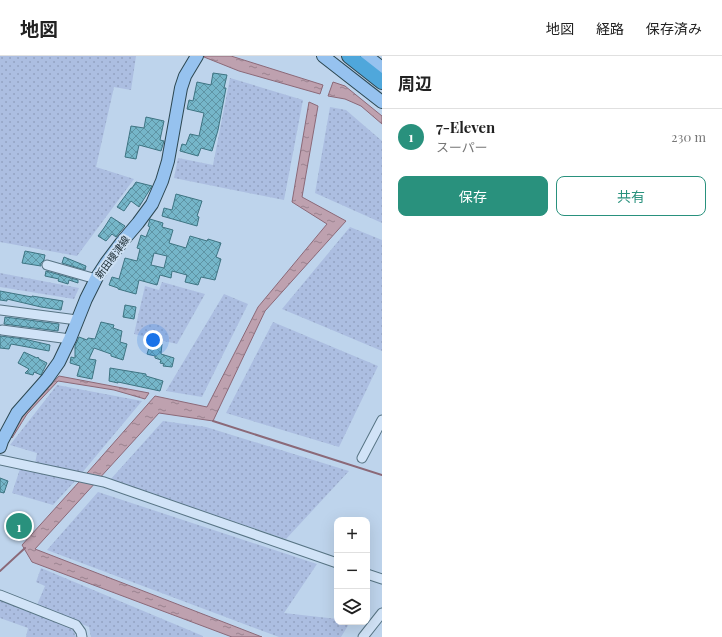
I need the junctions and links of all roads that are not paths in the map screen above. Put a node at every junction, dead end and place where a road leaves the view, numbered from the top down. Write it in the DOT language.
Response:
graph roads {
  1 [pos="197,56"];
  2 [pos="323,56"];
  3 [pos="349,56"];
  4 [pos="355,56"];
  5 [pos="367,56"];
  6 [pos="382,68"];
  7 [pos="382,76"];
  8 [pos="382,82"];
  9 [pos="382,102"];
  10 [pos="47,265"];
  11 [pos="96,279"];
  12 [pos="0,310"];
  13 [pos="77,320"];
  14 [pos="2,330"];
  15 [pos="70,339"];
  16 [pos="381,424"];
  17 [pos="0,447"];
  18 [pos="362,458"];
  19 [pos="0,460"];
  20 [pos="334,562"];
  21 [pos="370,575"];
  22 [pos="382,579"];
  23 [pos="0,595"];
  24 [pos="382,613"];
  25 [pos="82,637"];
  26 [pos="363,637"];
  1 -- 11 [label="main road, 新田榎津線"];
  2 -- 9 [label="main road"];
  3 -- 8 [label="highway"];
  4 -- 7 [label="highway"];
  5 -- 6 [label="main road"];
  10 -- 11 [label="street"];
  11 -- 13 [label="main road, 新田榎津線"];
  12 -- 13 [label="street"];
  13 -- 15 [label="main road, 新田榎津線"];
  14 -- 15 [label="street"];
  15 -- 17 [label="main road, 新田榎津線"];
  16 -- 18 [label="street"];
  19 -- 20 [label="street"];
  21 -- 22 [label="street"];
  23 -- 25 [label="street"];
  24 -- 26 [label="street"];
}
